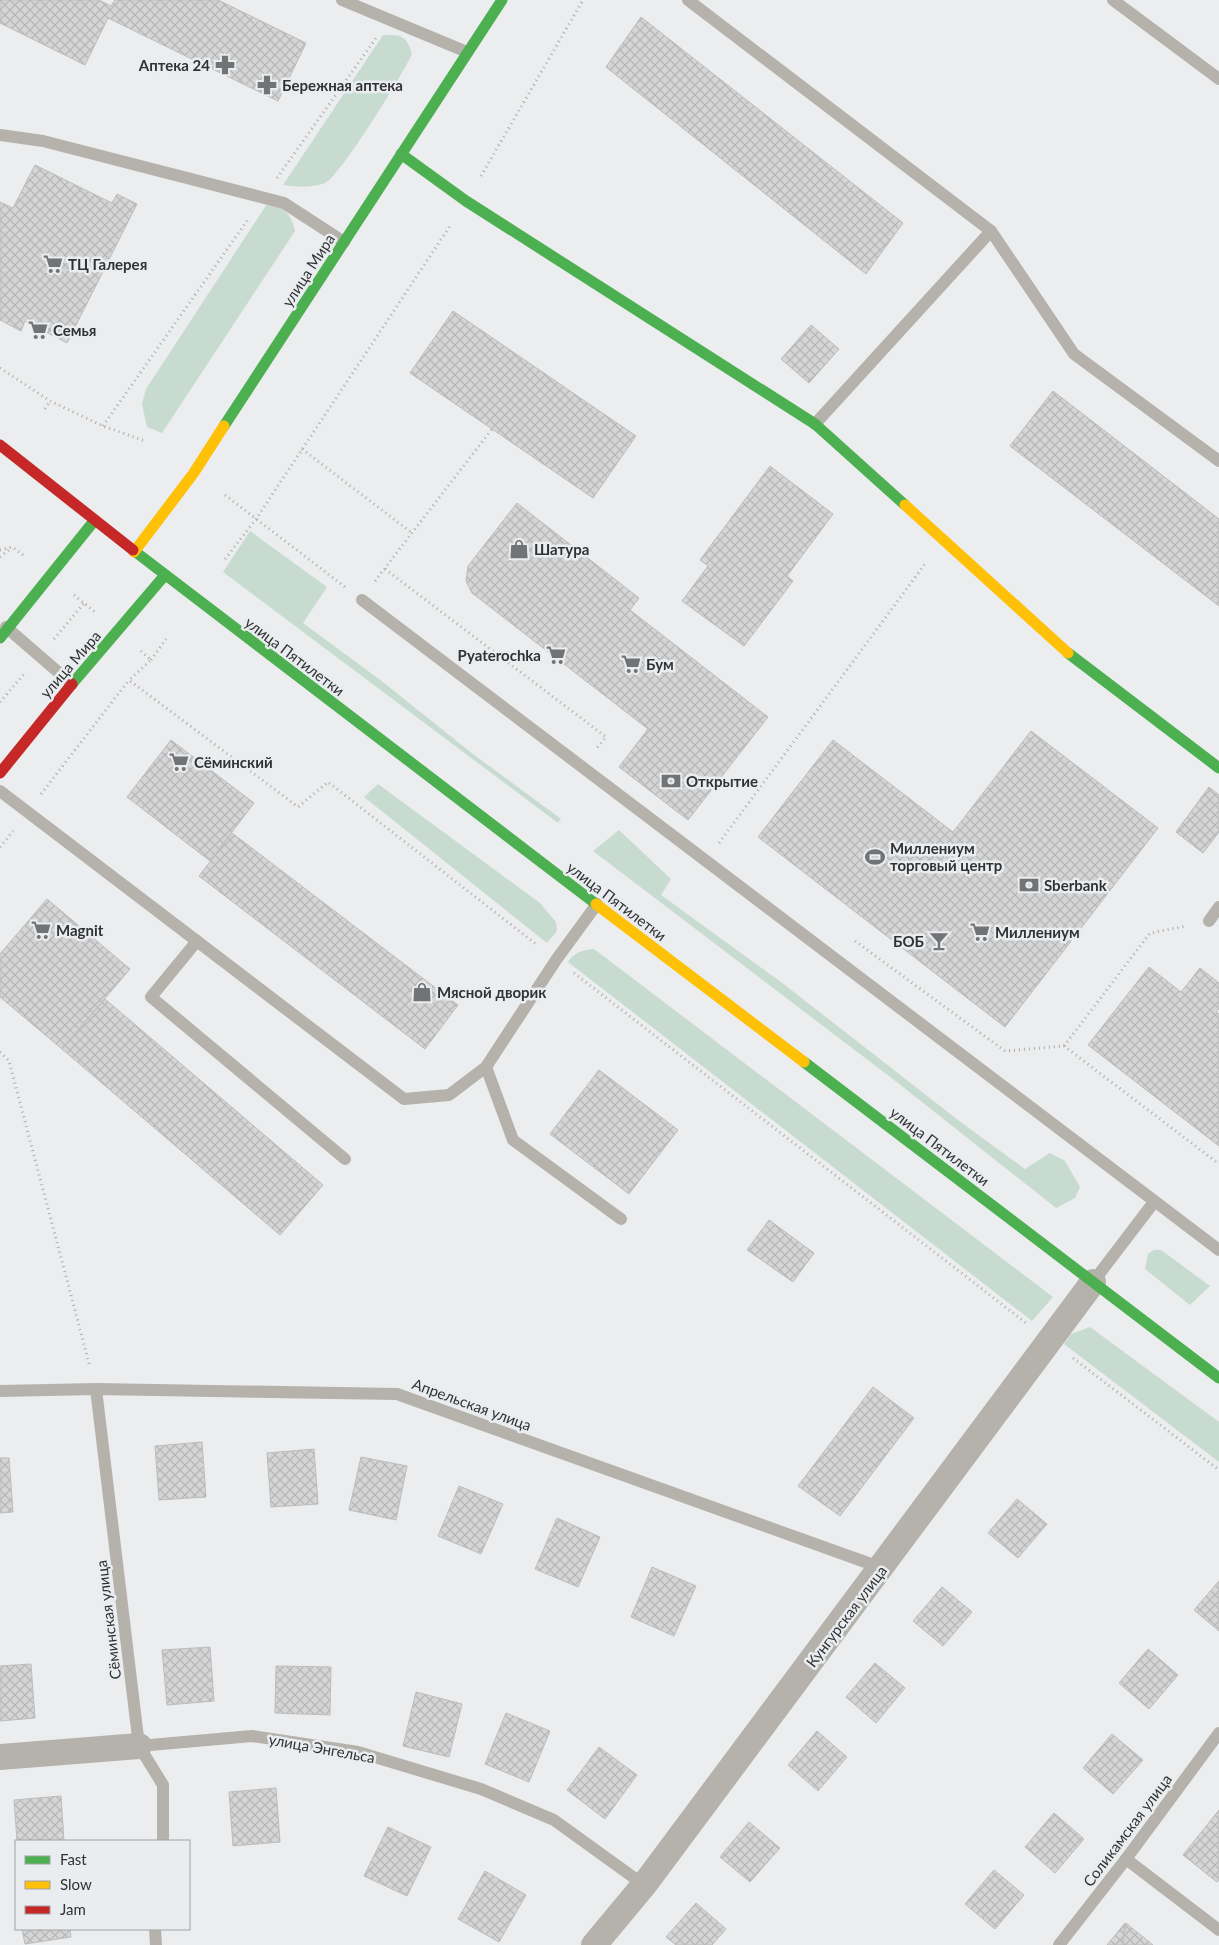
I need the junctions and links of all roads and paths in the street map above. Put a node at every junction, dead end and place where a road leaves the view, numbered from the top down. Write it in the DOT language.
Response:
graph roads {
  1 [pos="342,0"];
  2 [pos="502,0"];
  3 [pos="583,0"];
  4 [pos="688,0"];
  5 [pos="1113,0"];
  6 [pos="467,52"];
  7 [pos="1219,79"];
  8 [pos="0,135"];
  9 [pos="401,154"];
  10 [pos="466,201"];
  11 [pos="991,231"];
  12 [pos="344,242"];
  13 [pos="0,368"];
  14 [pos="50,401"];
  15 [pos="45,409"];
  16 [pos="815,424"];
  17 [pos="492,429"];
  18 [pos="145,441"];
  19 [pos="0,445"];
  20 [pos="302,449"];
  21 [pos="1219,461"];
  22 [pos="225,495"];
  23 [pos="256,519"];
  24 [pos="94,521"];
  25 [pos="412,533"];
  26 [pos="943,540"];
  27 [pos="12,546"];
  28 [pos="0,550"];
  29 [pos="134,552"];
  30 [pos="0,557"];
  31 [pos="26,558"];
  32 [pos="225,559"];
  33 [pos="385,569"];
  34 [pos="165,575"];
  35 [pos="376,581"];
  36 [pos="68,590"];
  37 [pos="362,600"];
  38 [pos="95,612"];
  39 [pos="3,630"];
  40 [pos="166,639"];
  41 [pos="140,650"];
  42 [pos="151,660"];
  43 [pos="129,680"];
  44 [pos="72,684"];
  45 [pos="606,737"];
  46 [pos="1219,768"];
  47 [pos="0,773"];
  48 [pos="0,791"];
  49 [pos="28,812"];
  50 [pos="719,843"];
  51 [pos="0,848"];
  52 [pos="727,848"];
  53 [pos="705,861"];
  54 [pos="597,904"];
  55 [pos="1219,908"];
  56 [pos="1209,921"];
  57 [pos="197,941"];
  58 [pos="854,941"];
  59 [pos="556,960"];
  60 [pos="1064,1046"];
  61 [pos="0,1052"];
  62 [pos="486,1067"];
  63 [pos="346,1159"];
  64 [pos="1219,1164"];
  65 [pos="1154,1202"];
  66 [pos="621,1219"];
  67 [pos="1219,1250"];
  68 [pos="1093,1282"];
  69 [pos="1050,1341"];
  70 [pos="1219,1378"];
  71 [pos="96,1390"];
  72 [pos="0,1391"];
  73 [pos="1219,1470"];
  74 [pos="882,1568"];
  75 [pos="1219,1733"];
  76 [pos="139,1746"];
  77 [pos="0,1757"];
  78 [pos="162,1840"];
  79 [pos="1126,1859"];
  80 [pos="644,1885"];
  81 [pos="155,1930"];
  82 [pos="1219,1930"];
  83 [pos="156,1945"];
  84 [pos="594,1945"];
  85 [pos="1059,1945"];
  1 -- 6 [label="lane"];
  2 -- 6 [label="main road, улица Мира"];
  3 -- 10 [label="path"];
  4 -- 11 [label="lane"];
  5 -- 7 [label="lane"];
  6 -- 9 [label="main road, улица Мира"];
  8 -- 12 [label="lane"];
  9 -- 10 [label="main road"];
  9 -- 12 [label="main road, улица Мира"];
  10 -- 16 [label="main road"];
  10 -- 20 [label="path"];
  11 -- 16 [label="lane"];
  11 -- 21 [label="lane"];
  12 -- 29 [label="main road, улица Мира"];
  13 -- 14 [label="path"];
  14 -- 15 [label="path"];
  14 -- 18 [label="path"];
  16 -- 26 [label="main road"];
  17 -- 25 [label="path"];
  19 -- 24 [label="main road, улица Пятилетки"];
  20 -- 23 [label="path"];
  20 -- 25 [label="path"];
  22 -- 23 [label="path"];
  23 -- 32 [label="path"];
  23 -- 37 [label="path"];
  24 -- 29 [label="main road, улица Пятилетки"];
  24 -- 39 [label="main road"];
  25 -- 33 [label="path"];
  26 -- 46 [label="main road"];
  26 -- 50 [label="path"];
  27 -- 28 [label="path"];
  27 -- 30 [label="path"];
  27 -- 31 [label="path"];
  29 -- 34 [label="main road, улица Пятилетки"];
  33 -- 35 [label="path"];
  33 -- 45 [label="path"];
  34 -- 44 [label="main road, улица Мира"];
  34 -- 54 [label="main road, улица Пятилетки"];
  36 -- 38 [label="path"];
  37 -- 53 [label="lane"];
  39 -- 44 [label="lane"];
  40 -- 42 [label="path"];
  41 -- 42 [label="path"];
  42 -- 43 [label="path"];
  43 -- 49 [label="path"];
  43 -- 59 [label="path"];
  44 -- 47 [label="main road, улица Мира"];
  48 -- 49 [label="lane"];
  49 -- 51 [label="path"];
  49 -- 57 [label="lane"];
  50 -- 52 [label="path"];
  50 -- 53 [label="path"];
  53 -- 65 [label="lane"];
  54 -- 59 [label="lane"];
  54 -- 68 [label="main road, улица Пятилетки"];
  55 -- 56 [label="lane"];
  56 -- 60 [label="path"];
  57 -- 62 [label="lane"];
  57 -- 63 [label="lane"];
  58 -- 60 [label="path"];
  59 -- 62 [label="lane"];
  59 -- 69 [label="path"];
  60 -- 64 [label="path"];
  61 -- 71 [label="path"];
  62 -- 66 [label="lane"];
  65 -- 67 [label="lane"];
  65 -- 68 [label="lane"];
  68 -- 69 [label="street, Кунгурская улица"];
  68 -- 70 [label="main road, улица Пятилетки"];
  69 -- 73 [label="path"];
  69 -- 74 [label="street, Кунгурская улица"];
  71 -- 72 [label="lane, Апрельская улица"];
  71 -- 74 [label="lane, Апрельская улица"];
  71 -- 76 [label="lane, Сёминская улица"];
  74 -- 80 [label="street, Кунгурская улица"];
  75 -- 79 [label="lane, Соликамская улица"];
  76 -- 77 [label="street, улица Энгельса"];
  76 -- 78 [label="lane, Сёминская улица"];
  76 -- 80 [label="lane, улица Энгельса"];
  79 -- 82 [label="lane"];
  79 -- 85 [label="lane, Соликамская улица"];
  80 -- 84 [label="street, Кунгурская улица"];
  81 -- 83 [label="lane"];
}
